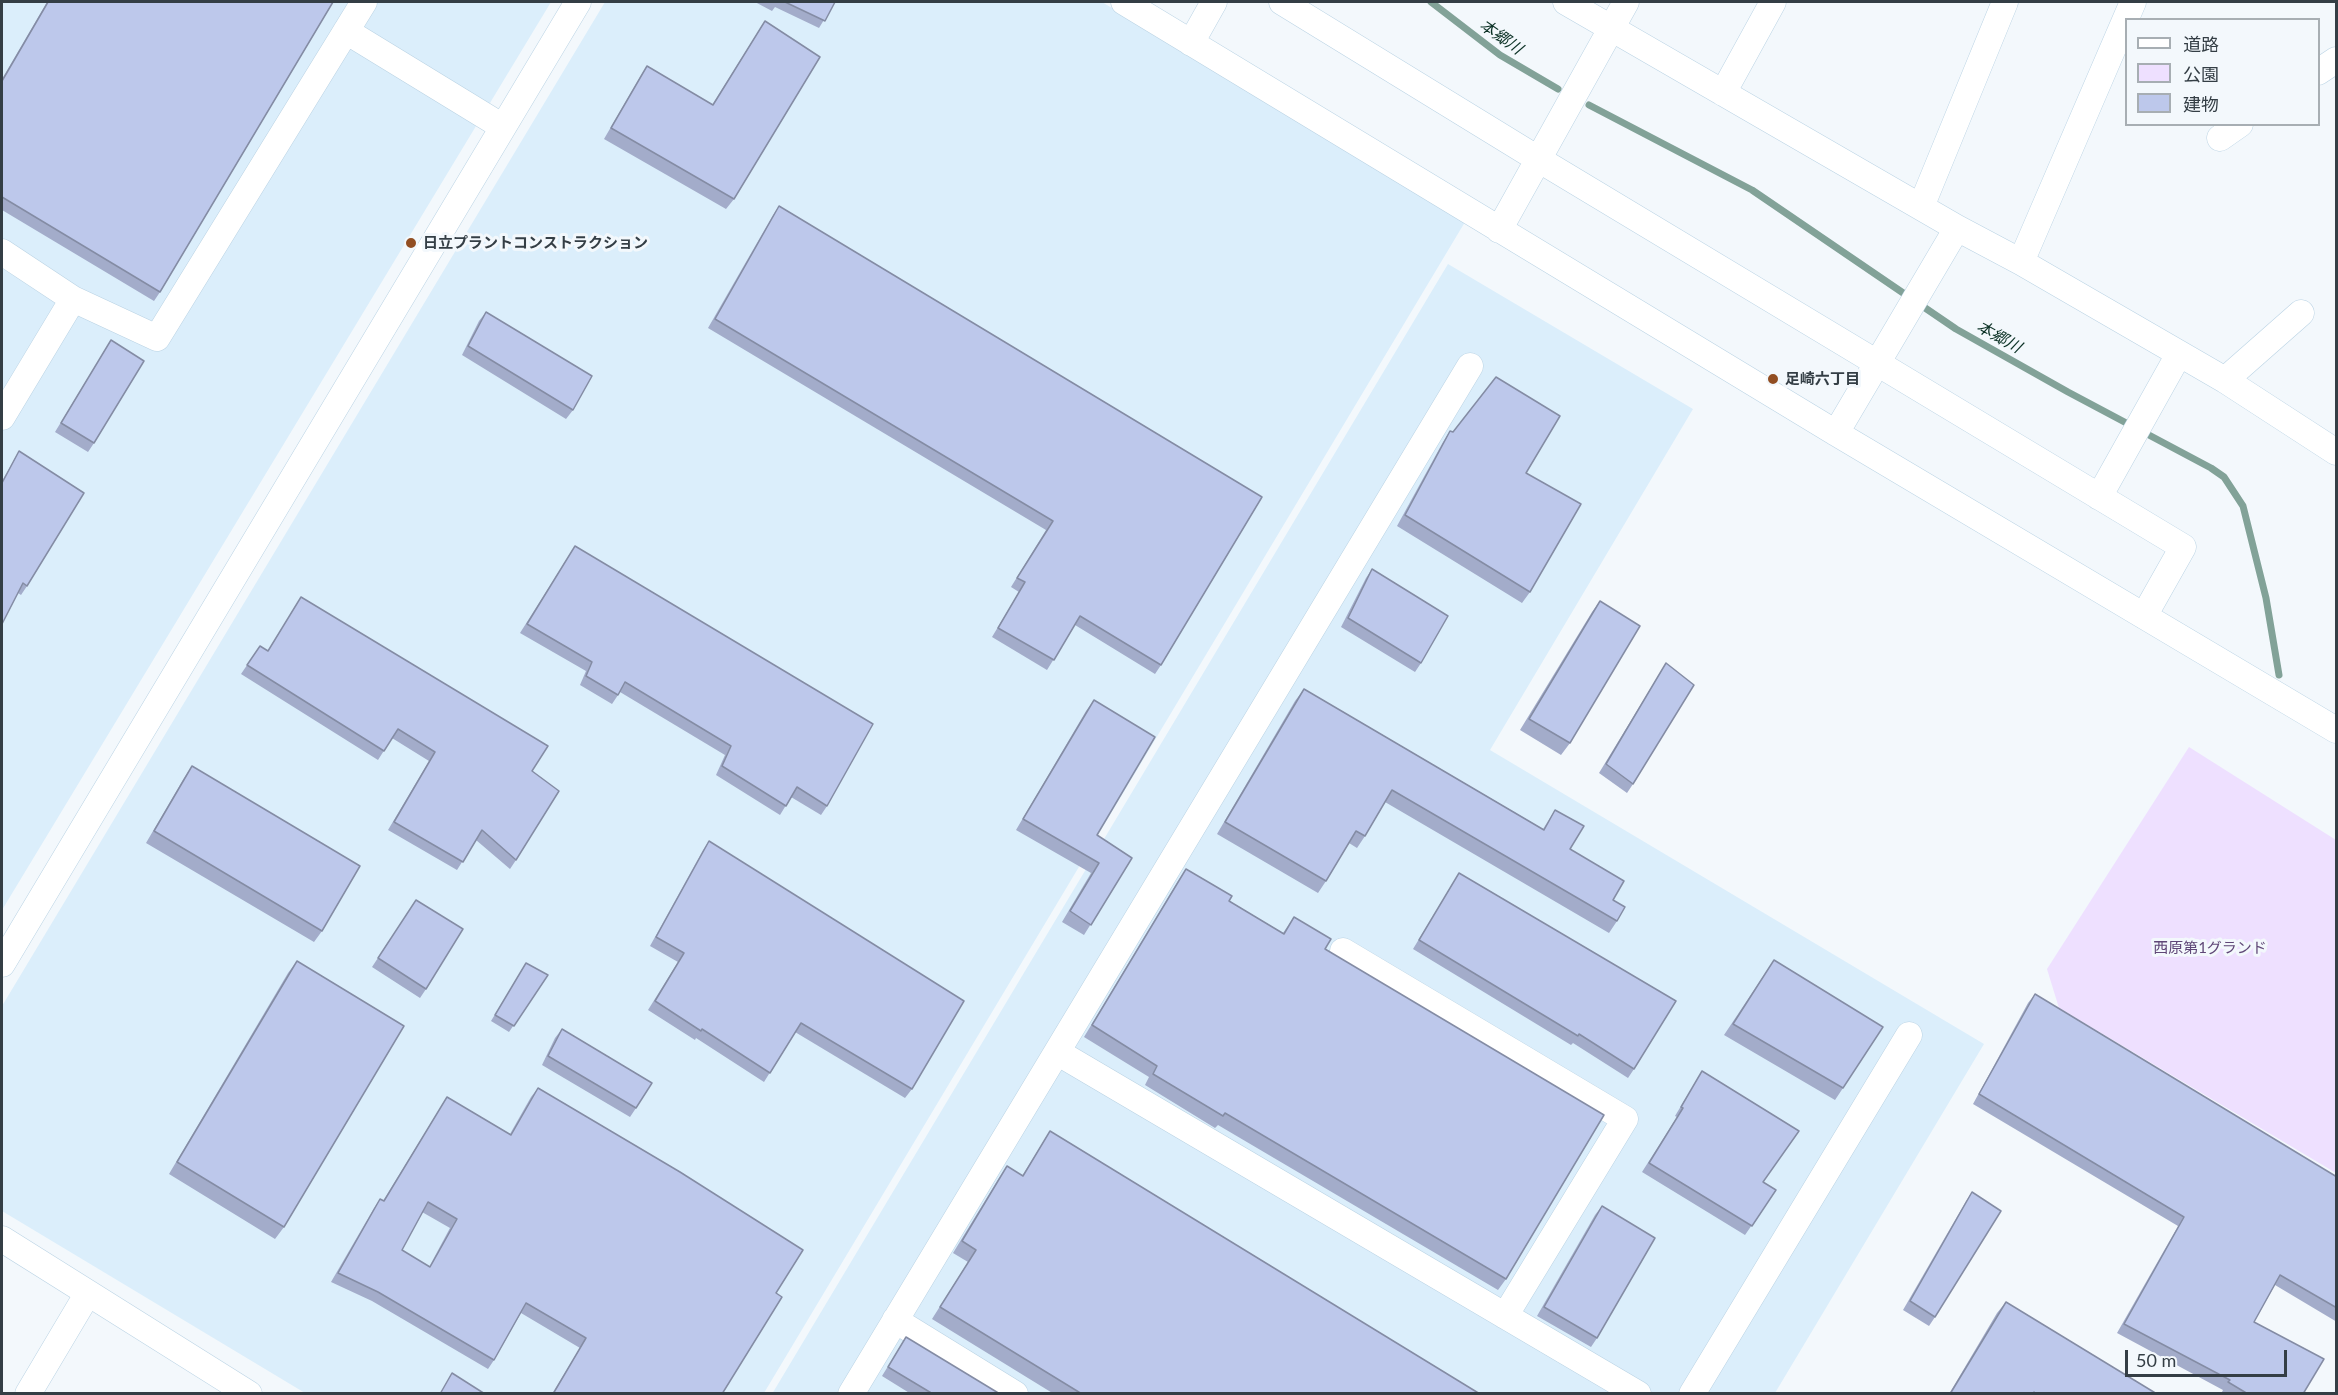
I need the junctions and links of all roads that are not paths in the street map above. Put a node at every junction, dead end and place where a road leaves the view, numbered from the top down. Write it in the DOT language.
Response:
graph roads {
  1 [pos="364,2"];
  2 [pos="578,2"];
  3 [pos="1124,2"];
  4 [pos="1214,2"];
  5 [pos="1282,2"];
  6 [pos="1566,2"];
  7 [pos="1626,2"];
  8 [pos="1773,2"];
  9 [pos="2005,2"];
  10 [pos="2133,2"];
  11 [pos="2126,18"];
  12 [pos="2125,20"];
  13 [pos="1610,28"];
  14 [pos="346,31"];
  15 [pos="1191,43"];
  16 [pos="2337,60"];
  17 [pos="2320,71"];
  18 [pos="1723,93"];
  19 [pos="503,127"];
  20 [pos="1538,159"];
  21 [pos="1921,207"];
  22 [pos="1957,228"];
  23 [pos="1499,230"];
  24 [pos="2,252"];
  25 [pos="2020,262"];
  26 [pos="73,299"];
  27 [pos="2301,313"];
  28 [pos="2179,354"];
  29 [pos="1878,363"];
  30 [pos="1470,366"];
  31 [pos="2225,380"];
  32 [pos="2,417"];
  33 [pos="1836,433"];
  34 [pos="2337,452"];
  35 [pos="2099,497"];
  36 [pos="2144,616"];
  37 [pos="2337,730"];
  38 [pos="1343,951"];
  39 [pos="2,964"];
  40 [pos="1909,1035"];
  41 [pos="1057,1052"];
  42 [pos="2,1239"];
  43 [pos="88,1293"];
  44 [pos="1505,1316"];
  45 [pos="895,1320"];
  46 [pos="28,1394"];
  47 [pos="249,1394"];
  48 [pos="851,1394"];
  49 [pos="1015,1394"];
  50 [pos="1638,1394"];
  51 [pos="1692,1394"];
  1 -- 14 [label="street"];
  2 -- 19 [label="street"];
  3 -- 15 [label="street"];
  4 -- 15 [label="street"];
  5 -- 20 [label="street"];
  6 -- 13 [label="street"];
  7 -- 13 [label="street"];
  8 -- 18 [label="street"];
  9 -- 21 [label="street"];
  10 -- 11 [label="street"];
  12 -- 25 [label="street"];
  13 -- 18 [label="street"];
  13 -- 20 [label="street"];
  14 -- 19 [label="street"];
  14 -- 26 [label="street"];
  15 -- 23 [label="street"];
  16 -- 17 [label="street"];
  18 -- 21 [label="street"];
  19 -- 39 [label="street"];
  20 -- 23 [label="street"];
  20 -- 29 [label="street"];
  21 -- 22 [label="street"];
  22 -- 25 [label="street"];
  22 -- 29 [label="street"];
  23 -- 33 [label="street"];
  24 -- 26 [label="street"];
  25 -- 28 [label="street"];
  26 -- 32 [label="street"];
  27 -- 31 [label="street"];
  28 -- 31 [label="street"];
  28 -- 35 [label="street"];
  29 -- 33 [label="street"];
  29 -- 35 [label="street"];
  30 -- 41 [label="street"];
  31 -- 34 [label="street"];
  33 -- 36 [label="street"];
  35 -- 36 [label="street"];
  36 -- 37 [label="street"];
  38 -- 44 [label="street"];
  40 -- 51 [label="street"];
  41 -- 44 [label="street"];
  41 -- 45 [label="street"];
  42 -- 43 [label="street"];
  43 -- 46 [label="street"];
  43 -- 47 [label="street"];
  44 -- 50 [label="street"];
  45 -- 48 [label="street"];
  45 -- 49 [label="street"];
}
